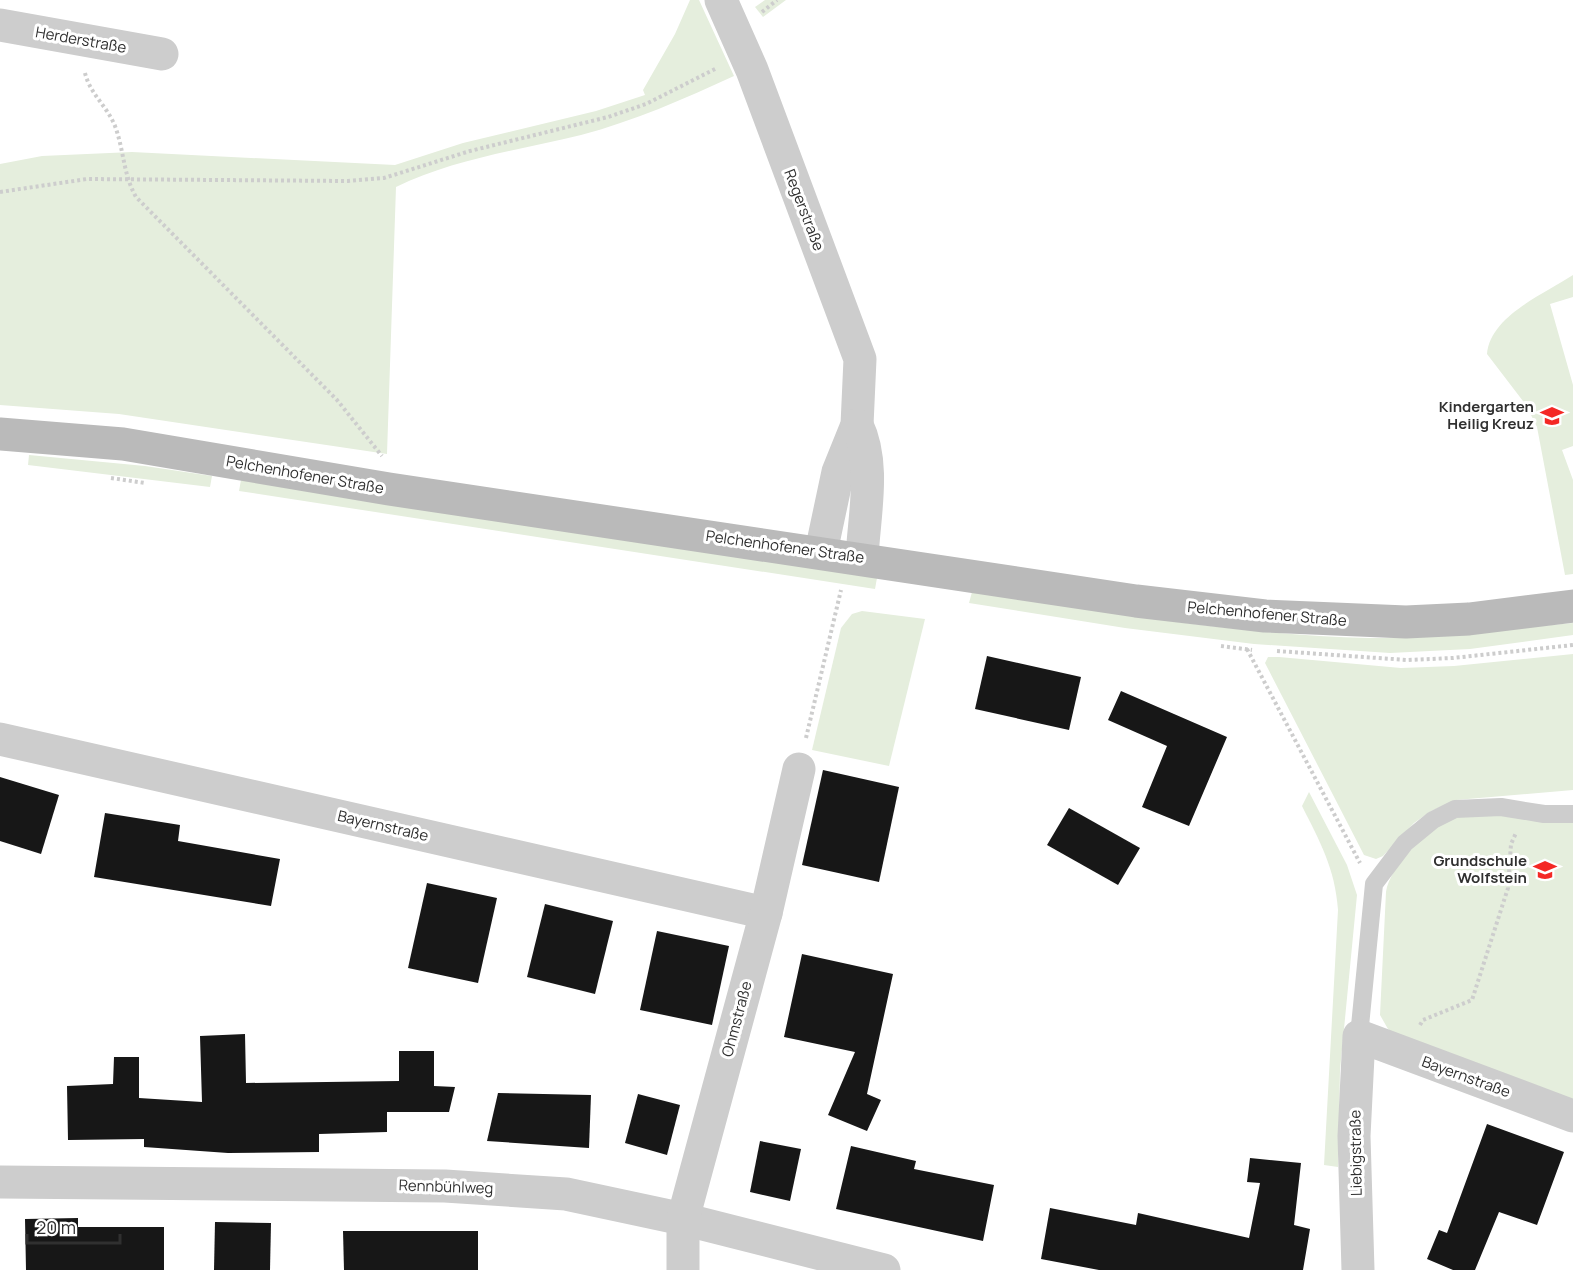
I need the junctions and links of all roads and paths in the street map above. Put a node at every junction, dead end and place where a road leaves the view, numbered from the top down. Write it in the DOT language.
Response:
graph roads {
  1 [pos="721,0"];
  2 [pos="0,25"];
  3 [pos="739,38"];
  4 [pos="162,54"];
  5 [pos="93,94"];
  6 [pos="126,179"];
  7 [pos="0,192"];
  8 [pos="857,425"];
  9 [pos="0,434"];
  10 [pos="389,489"];
  11 [pos="821,552"];
  12 [pos="862,558"];
  13 [pos="841,590"];
  14 [pos="1573,606"];
  15 [pos="1247,649"];
  16 [pos="0,739"];
  17 [pos="798,769"];
  18 [pos="1529,811"];
  19 [pos="1573,814"];
  20 [pos="1374,884"];
  21 [pos="766,913"];
  22 [pos="1359,1036"];
  23 [pos="1403,1054"];
  24 [pos="1573,1116"];
  25 [pos="0,1182"];
  26 [pos="683,1219"];
  27 [pos="683,1270"];
  28 [pos="884,1270"];
  29 [pos="1358,1270"];
  1 -- 3 [label="street, Regerstraße"];
  2 -- 4 [label="street, Herderstraße"];
  3 -- 6 [label="path"];
  3 -- 8 [label="street, Regerstraße"];
  5 -- 6 [label="path"];
  6 -- 7 [label="path"];
  6 -- 10 [label="path"];
  8 -- 11 [label="street, Regerstraße"];
  8 -- 12 [label="street, Regerstraße"];
  9 -- 10 [label="main road, Pelchenhofener Straße"];
  10 -- 11 [label="main road, Pelchenhofener Straße"];
  11 -- 12 [label="main road, Pelchenhofener Straße"];
  12 -- 14 [label="main road, Pelchenhofener Straße"];
  13 -- 17 [label="path"];
  15 -- 20 [label="path"];
  16 -- 21 [label="street, Bayernstraße"];
  17 -- 21 [label="street, Ohmstraße"];
  18 -- 19 [label="lane"];
  18 -- 20 [label="lane"];
  18 -- 23 [label="path"];
  20 -- 22 [label="lane"];
  21 -- 26 [label="street, Ohmstraße"];
  22 -- 23 [label="street, Bayernstraße"];
  22 -- 29 [label="street, Liebigstraße"];
  23 -- 24 [label="street, Bayernstraße"];
  25 -- 26 [label="street, Rennbühlweg"];
  26 -- 27 [label="street, Ohmstraße"];
  26 -- 28 [label="street, Rennbühlweg"];
}
